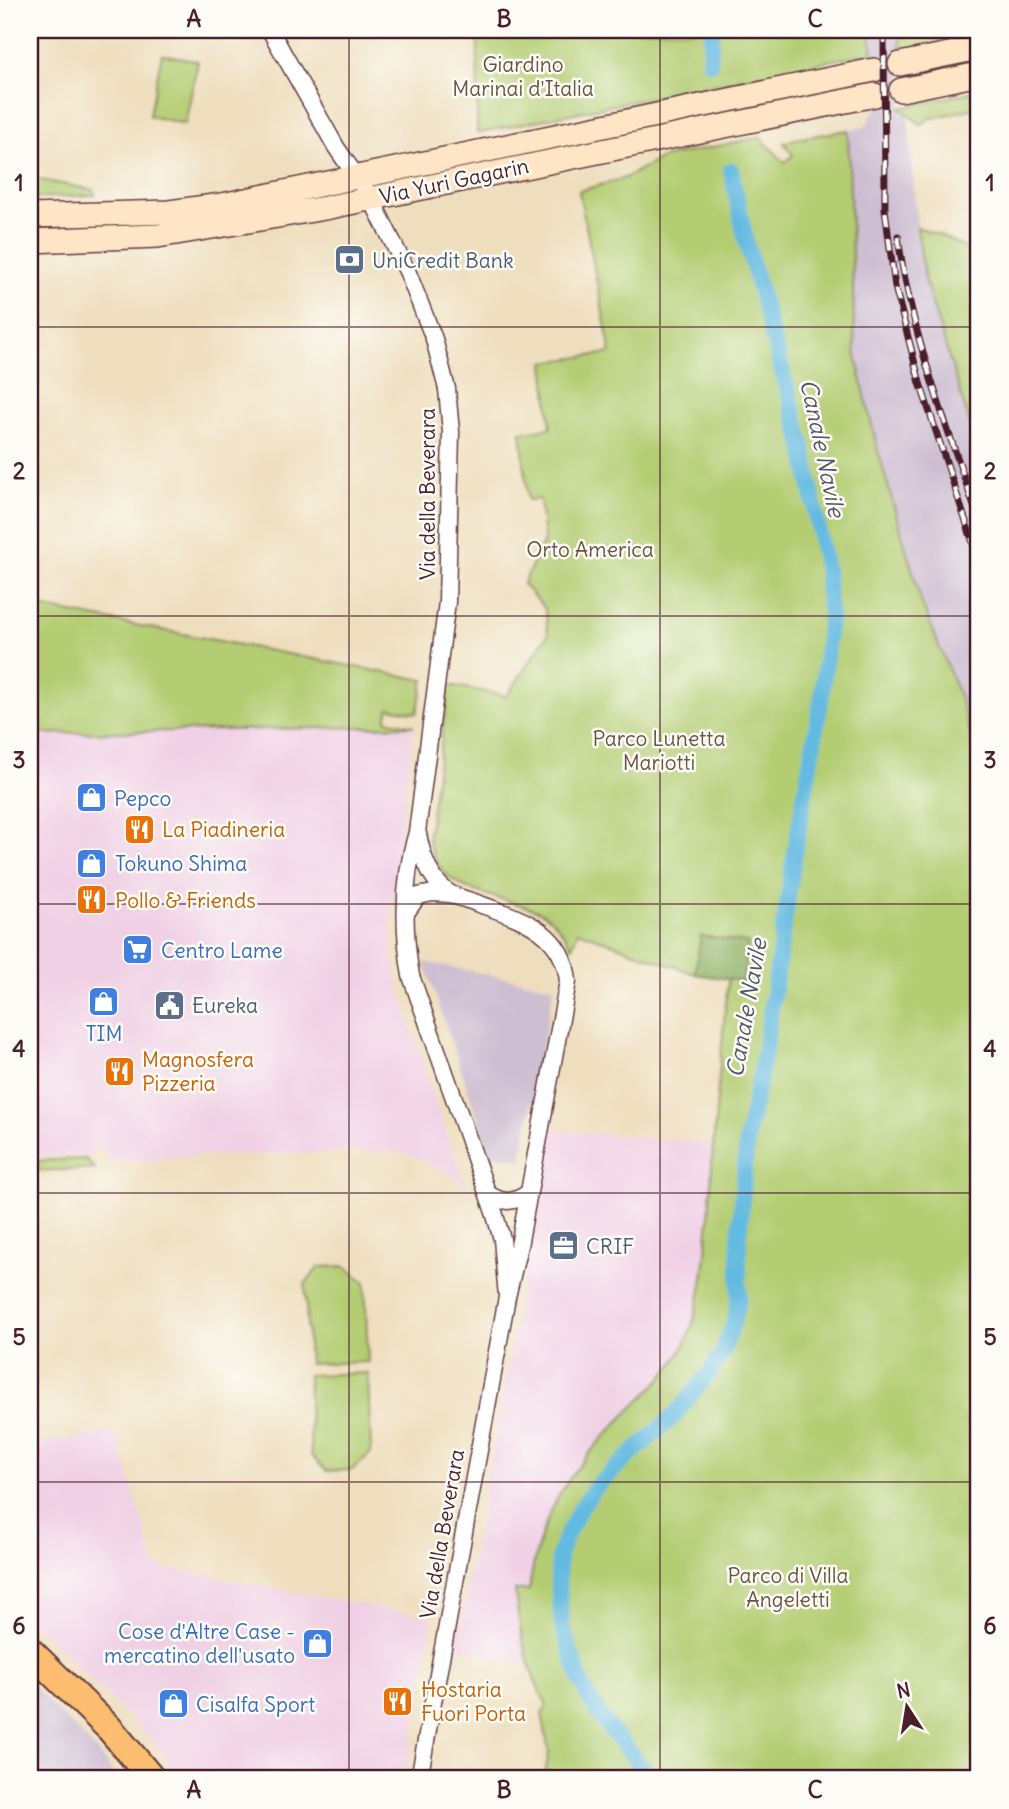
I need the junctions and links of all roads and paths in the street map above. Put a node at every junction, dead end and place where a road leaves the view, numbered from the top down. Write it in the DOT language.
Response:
graph roads {
  1 [pos="270,30"];
  2 [pos="979,48"];
  3 [pos="900,65"];
  4 [pos="874,70"];
  5 [pos="979,74"];
  6 [pos="901,90"];
  7 [pos="874,95"];
  8 [pos="355,177"];
  9 [pos="371,198"];
  10 [pos="30,216"];
  11 [pos="30,241"];
  12 [pos="417,832"];
  13 [pos="450,894"];
  14 [pos="405,914"];
  15 [pos="487,1193"];
  16 [pos="528,1193"];
  17 [pos="507,1297"];
  18 [pos="30,1651"];
  19 [pos="152,1779"];
  20 [pos="419,1779"];
  1 -- 8 [label="street, Via della Beverara"];
  2 -- 3 [label="main road"];
  4 -- 8 [label="main road, Via Yuri Gagarin"];
  5 -- 6 [label="main road"];
  7 -- 9 [label="main road, Via Yuri Gagarin"];
  8 -- 9 [label="street, Via della Beverara"];
  8 -- 10 [label="main road, Via Yuri Gagarin"];
  9 -- 11 [label="main road, Via Yuri Gagarin"];
  9 -- 12 [label="street, Via della Beverara"];
  12 -- 13 [label="street, Via della Beverara"];
  12 -- 14 [label="street, Via della Beverara"];
  13 -- 14 [label="street, Via della Beverara"];
  13 -- 16 [label="street, Via della Beverara"];
  14 -- 15 [label="street, Via della Beverara"];
  15 -- 16 [label="street"];
  15 -- 17 [label="street, Via della Beverara"];
  16 -- 17 [label="street, Via della Beverara"];
  17 -- 20 [label="street, Via della Beverara"];
  18 -- 19 [label="main road"];
}
